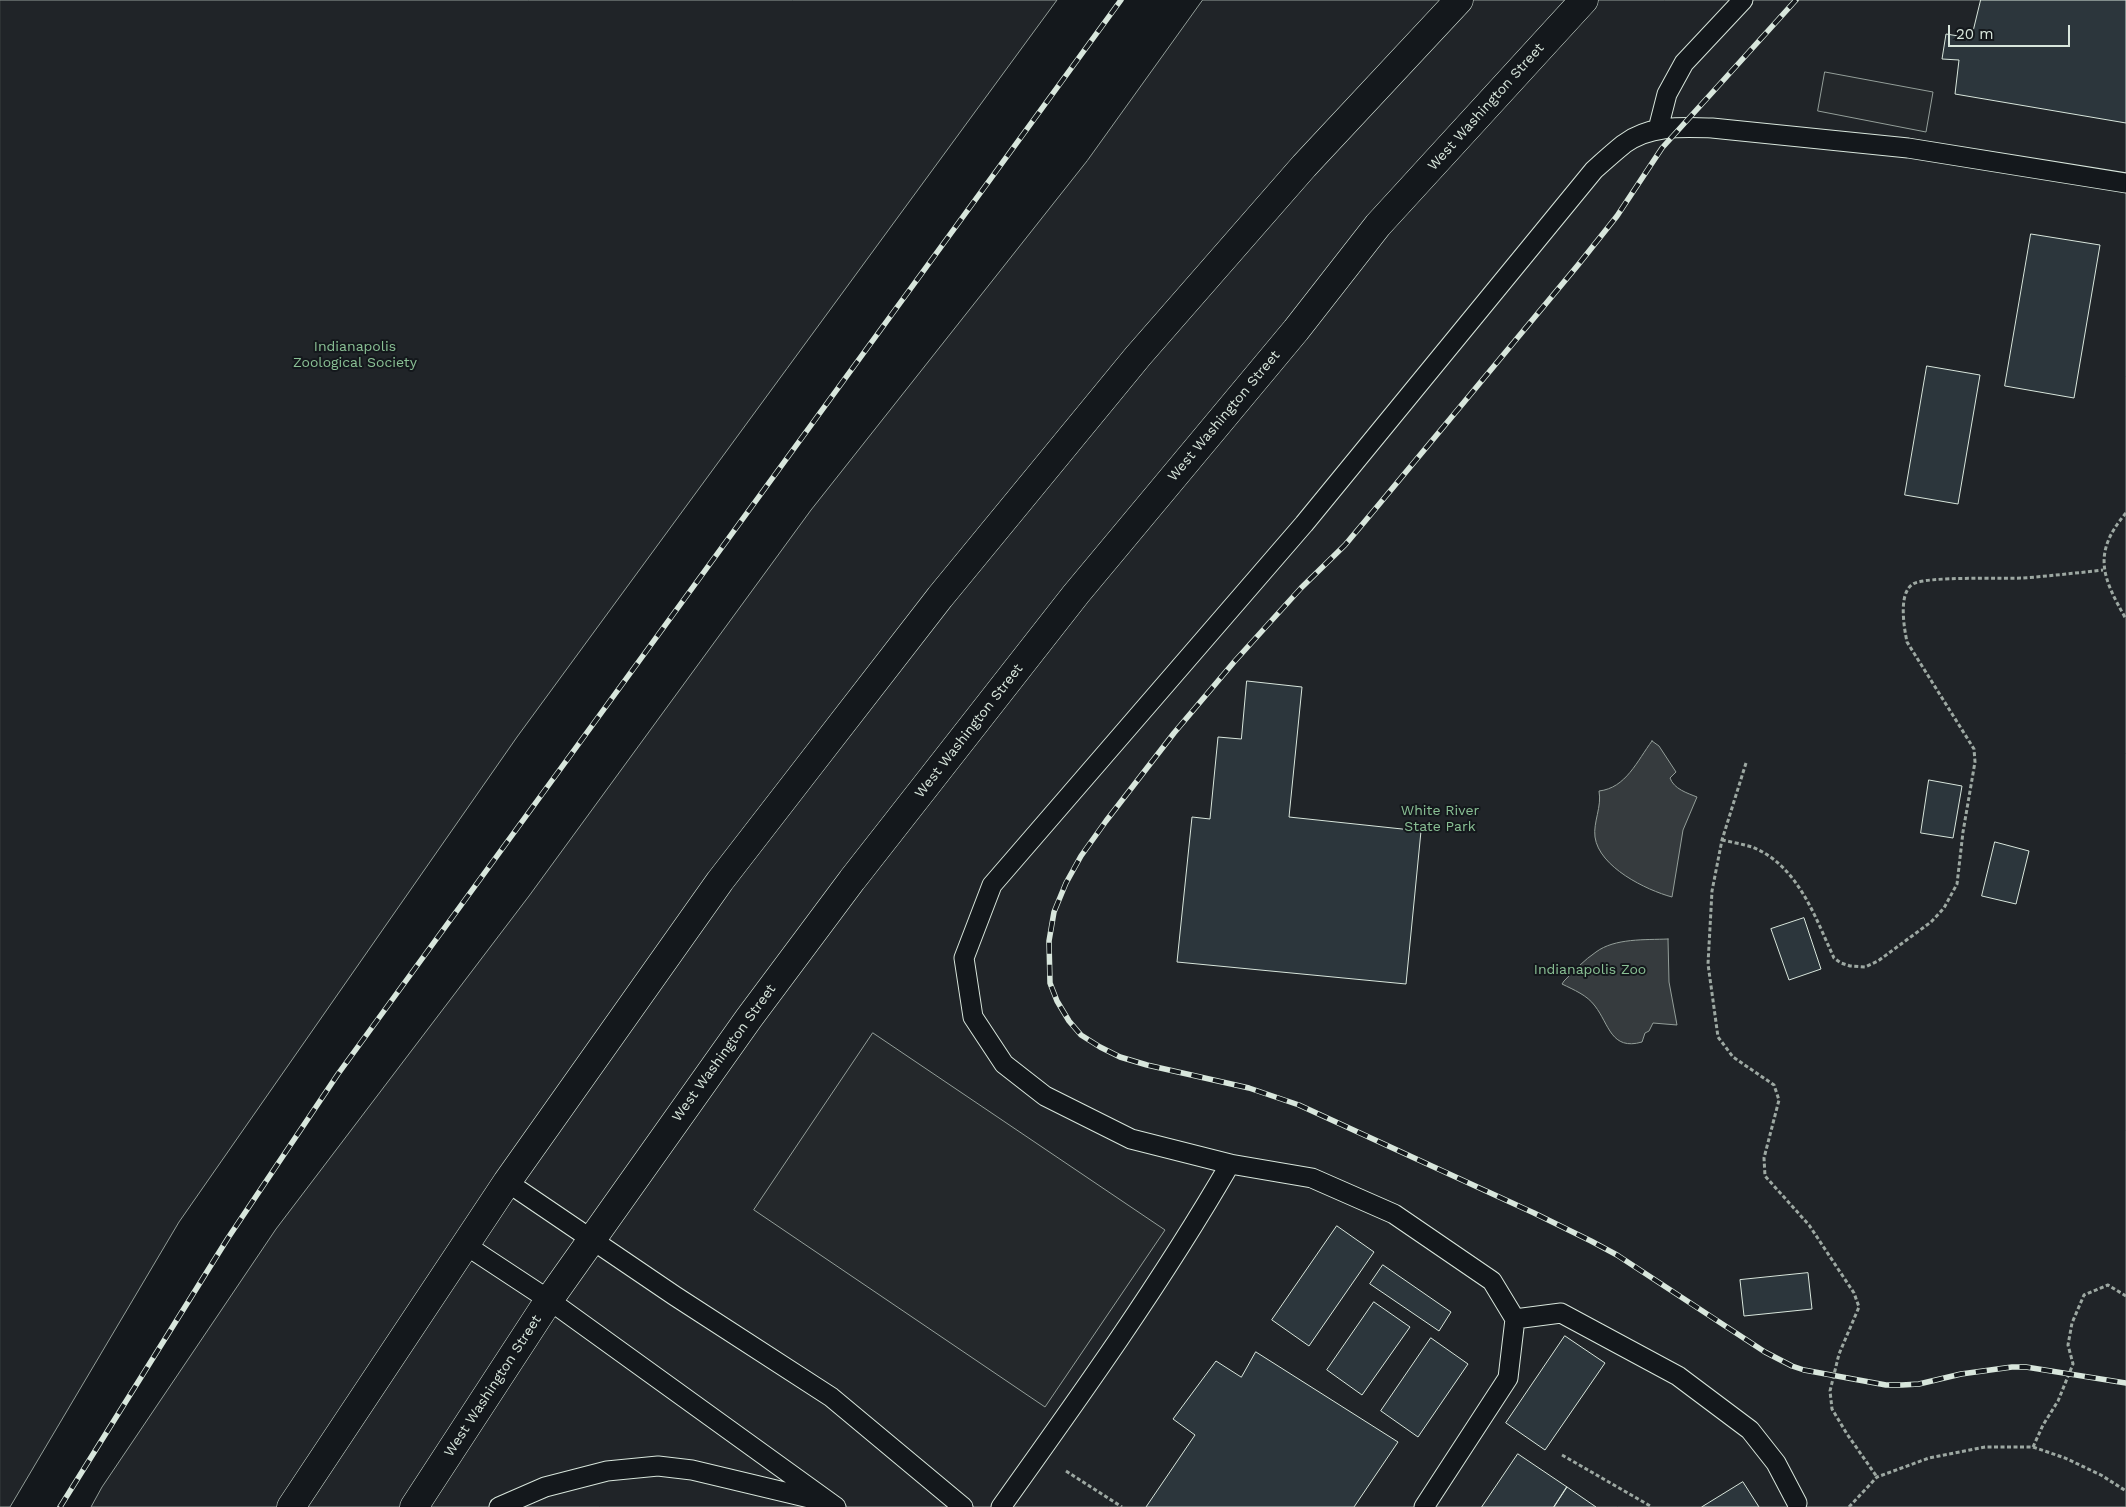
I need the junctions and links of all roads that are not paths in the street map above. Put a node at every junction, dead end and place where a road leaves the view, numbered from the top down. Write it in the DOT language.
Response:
graph roads {
  1 [pos="1459,0"];
  2 [pos="1584,0"];
  3 [pos="1742,0"];
  4 [pos="1658,129"];
  5 [pos="2126,183"];
  6 [pos="1230,1164"];
  7 [pos="507,1182"];
  8 [pos="592,1238"];
  9 [pos="464,1244"];
  10 [pos="549,1300"];
  11 [pos="1515,1319"];
  12 [pos="1797,1503"];
  13 [pos="834,1505"];
  14 [pos="291,1507"];
  15 [pos="414,1507"];
  16 [pos="499,1507"];
  17 [pos="963,1507"];
  18 [pos="1001,1507"];
  19 [pos="1424,1507"];
  1 -- 7 [label="main road"];
  2 -- 8 [label="main road, West Washington Street"];
  3 -- 4 [label="lane"];
  4 -- 5 [label="lane"];
  4 -- 6 [label="lane"];
  6 -- 11 [label="lane"];
  6 -- 18 [label="lane"];
  7 -- 8 [label="lane"];
  7 -- 9 [label="main road"];
  8 -- 10 [label="main road, West Washington Street"];
  8 -- 17 [label="lane"];
  9 -- 10 [label="lane"];
  9 -- 14 [label="main road"];
  10 -- 13 [label="lane"];
  10 -- 15 [label="main road, West Washington Street"];
  11 -- 12 [label="lane"];
  11 -- 19 [label="lane"];
  13 -- 16 [label="lane"];
}
